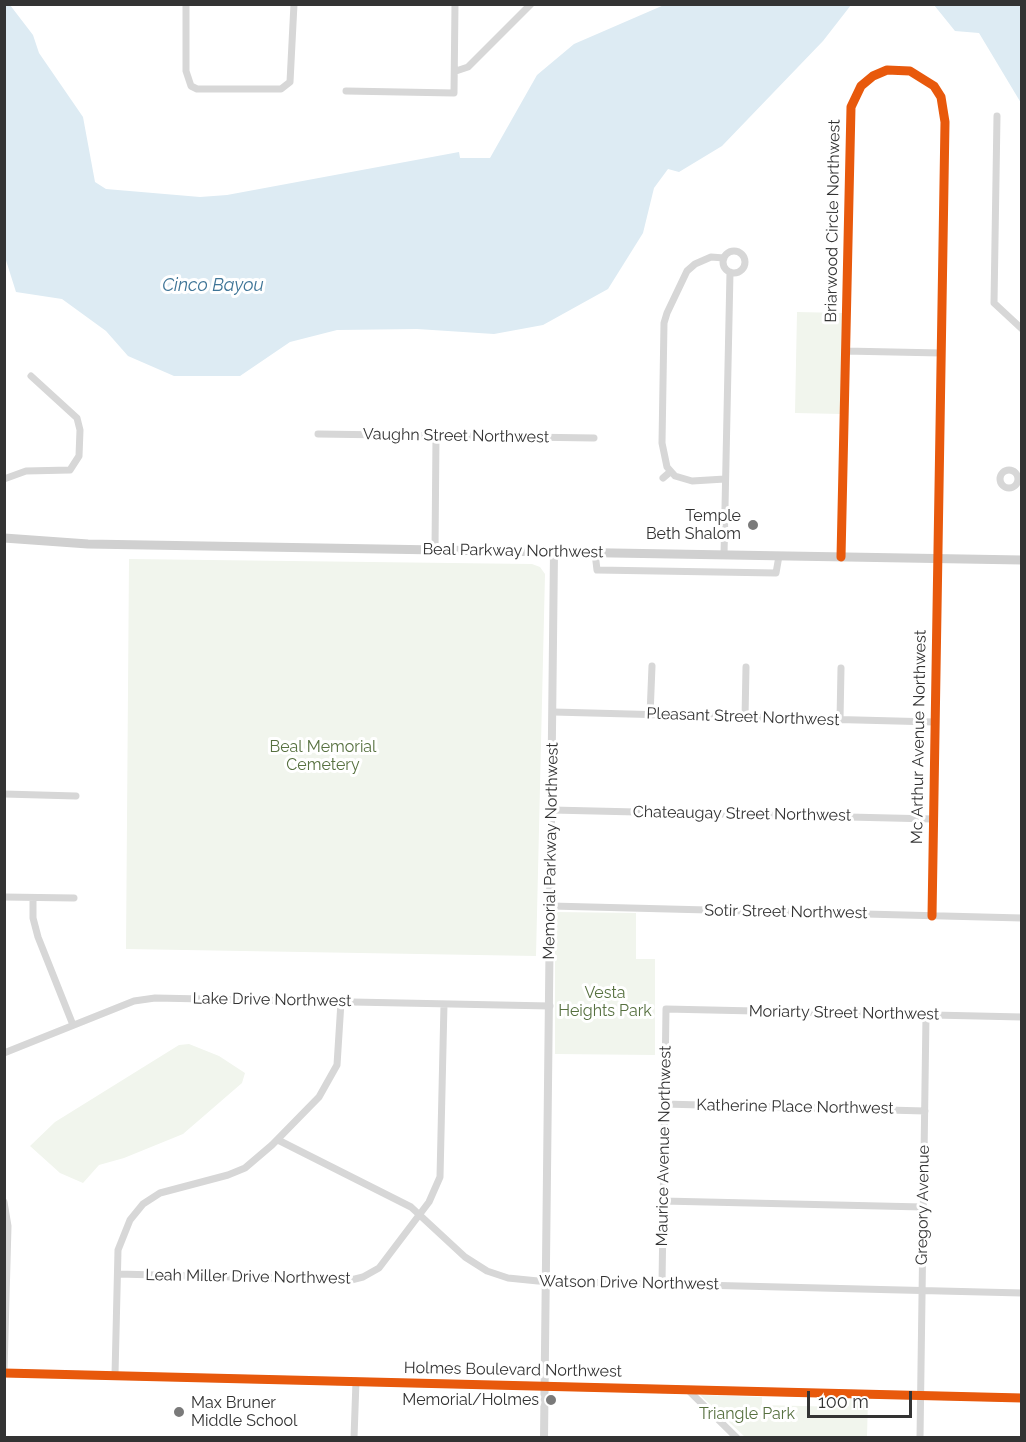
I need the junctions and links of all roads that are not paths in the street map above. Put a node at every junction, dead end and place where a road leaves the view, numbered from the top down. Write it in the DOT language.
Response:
graph roads {
  1 [pos="186,4"];
  2 [pos="294,4"];
  3 [pos="454,4"];
  4 [pos="531,4"];
  5 [pos="456,71"];
  6 [pos="346,91"];
  7 [pos="997,116"];
  8 [pos="724,258"];
  9 [pos="730,272"];
  10 [pos="1022,329"];
  11 [pos="845,351"];
  12 [pos="941,353"];
  13 [pos="31,376"];
  14 [pos="318,434"];
  15 [pos="436,436"];
  16 [pos="594,438"];
  17 [pos="670,472"];
  18 [pos="663,478"];
  19 [pos="4,479"];
  20 [pos="725,479"];
  21 [pos="4,538"];
  22 [pos="435,550"];
  23 [pos="554,552"];
  24 [pos="595,553"];
  25 [pos="724,555"];
  26 [pos="779,556"];
  27 [pos="841,557"];
  28 [pos="937,559"];
  29 [pos="1022,560"];
  30 [pos="652,666"];
  31 [pos="746,667"];
  32 [pos="841,668"];
  33 [pos="553,712"];
  34 [pos="650,715"];
  35 [pos="745,718"];
  36 [pos="840,720"];
  37 [pos="934,722"];
  38 [pos="4,794"];
  39 [pos="76,796"];
  40 [pos="552,810"];
  41 [pos="933,819"];
  42 [pos="4,897"];
  43 [pos="33,898"];
  44 [pos="74,898"];
  45 [pos="551,906"];
  46 [pos="932,915"];
  47 [pos="1022,918"];
  48 [pos="341,1002"];
  49 [pos="444,1004"];
  50 [pos="550,1006"];
  51 [pos="666,1009"];
  52 [pos="926,1015"];
  53 [pos="1022,1017"];
  54 [pos="73,1025"];
  55 [pos="4,1053"];
  56 [pos="664,1104"];
  57 [pos="925,1111"];
  58 [pos="278,1140"];
  59 [pos="663,1201"];
  60 [pos="4,1202"];
  61 [pos="923,1207"];
  62 [pos="420,1216"];
  63 [pos="118,1274"];
  64 [pos="547,1281"];
  65 [pos="662,1284"];
  66 [pos="922,1291"];
  67 [pos="1022,1293"];
  68 [pos="4,1372"];
  69 [pos="115,1375"];
  70 [pos="356,1382"];
  71 [pos="546,1386"];
  72 [pos="688,1390"];
  73 [pos="920,1396"];
  74 [pos="1022,1398"];
  75 [pos="354,1437"];
  76 [pos="544,1437"];
  77 [pos="737,1437"];
  78 [pos="920,1437"];
  1 -- 2 [label="street"];
  3 -- 5 [label="street"];
  4 -- 5 [label="street"];
  5 -- 6 [label="street"];
  7 -- 10 [label="street"];
  8 -- 9 [label="street"];
  8 -- 9 [label="street"];
  8 -- 17 [label="street"];
  9 -- 20 [label="street"];
  11 -- 12 [label="street"];
  11 -- 12 [label="street, Briarwood Circle Northwest"];
  11 -- 27 [label="street, Briarwood Circle Northwest"];
  12 -- 28 [label="street, Briarwood Circle Northwest"];
  13 -- 19 [label="street"];
  14 -- 15 [label="street, Vaughn Street Northwest"];
  15 -- 16 [label="street, Vaughn Street Northwest"];
  15 -- 22 [label="street"];
  17 -- 18 [label="street"];
  17 -- 20 [label="street"];
  20 -- 25 [label="street"];
  21 -- 22 [label="main road, Beal Parkway Northwest"];
  22 -- 23 [label="main road, Beal Parkway Northwest"];
  23 -- 24 [label="main road, Beal Parkway Northwest"];
  23 -- 33 [label="street, Memorial Parkway Northwest"];
  24 -- 25 [label="main road, Beal Parkway Northwest"];
  24 -- 26 [label="street"];
  25 -- 26 [label="main road, Beal Parkway Northwest"];
  26 -- 27 [label="main road, Beal Parkway Northwest"];
  27 -- 28 [label="main road, Beal Parkway Northwest"];
  28 -- 29 [label="main road, Beal Parkway Northwest"];
  28 -- 37 [label="street, Mc Arthur Avenue Northwest"];
  30 -- 34 [label="street"];
  31 -- 35 [label="street"];
  32 -- 36 [label="street"];
  33 -- 34 [label="street, Pleasant Street Northwest"];
  33 -- 40 [label="street, Memorial Parkway Northwest"];
  34 -- 35 [label="street, Pleasant Street Northwest"];
  35 -- 36 [label="street, Pleasant Street Northwest"];
  36 -- 37 [label="street, Pleasant Street Northwest"];
  37 -- 41 [label="street, Mc Arthur Avenue Northwest"];
  38 -- 39 [label="street"];
  40 -- 41 [label="street, Chateaugay Street Northwest"];
  40 -- 45 [label="street, Memorial Parkway Northwest"];
  41 -- 46 [label="street, Mc Arthur Avenue Northwest"];
  42 -- 43 [label="street"];
  43 -- 44 [label="street"];
  43 -- 54 [label="street"];
  45 -- 46 [label="street, Sotir Street Northwest"];
  45 -- 50 [label="street, Memorial Parkway Northwest"];
  46 -- 47 [label="street, Sotir Street Northwest"];
  48 -- 49 [label="street, Lake Drive Northwest"];
  48 -- 54 [label="street, Lake Drive Northwest"];
  48 -- 58 [label="street"];
  49 -- 50 [label="street, Lake Drive Northwest"];
  49 -- 62 [label="street, Leah Miller Drive Northwest"];
  50 -- 64 [label="street, Memorial Parkway Northwest"];
  51 -- 52 [label="street, Moriarty Street Northwest"];
  51 -- 56 [label="street, Maurice Avenue Northwest"];
  52 -- 53 [label="street, Moriarty Street Northwest"];
  52 -- 57 [label="street, Gregory Avenue"];
  54 -- 55 [label="street, Lake Drive Northwest"];
  56 -- 57 [label="street, Katherine Place Northwest"];
  56 -- 59 [label="street, Maurice Avenue Northwest"];
  57 -- 61 [label="street, Gregory Avenue"];
  58 -- 62 [label="street, Watson Drive Northwest"];
  58 -- 63 [label="street"];
  59 -- 61 [label="street"];
  59 -- 65 [label="street, Maurice Avenue Northwest"];
  60 -- 68 [label="street"];
  61 -- 66 [label="street, Gregory Avenue"];
  62 -- 63 [label="street, Leah Miller Drive Northwest"];
  62 -- 64 [label="street, Watson Drive Northwest"];
  63 -- 69 [label="street"];
  64 -- 65 [label="street, Watson Drive Northwest"];
  64 -- 71 [label="street, Memorial Parkway Northwest"];
  65 -- 66 [label="street, Watson Drive Northwest"];
  66 -- 67 [label="street, Watson Drive Northwest"];
  66 -- 73 [label="street, Gregory Avenue"];
  68 -- 69 [label="street, Holmes Boulevard Northwest"];
  69 -- 70 [label="street, Holmes Boulevard Northwest"];
  70 -- 71 [label="street, Holmes Boulevard Northwest"];
  70 -- 75 [label="street"];
  71 -- 72 [label="street, Holmes Boulevard Northwest"];
  71 -- 76 [label="street, Memorial Parkway Northwest"];
  72 -- 73 [label="street, Holmes Boulevard Northwest"];
  72 -- 77 [label="street"];
  73 -- 74 [label="street, Holmes Boulevard Northwest"];
  73 -- 78 [label="street, Gregory Avenue"];
}
